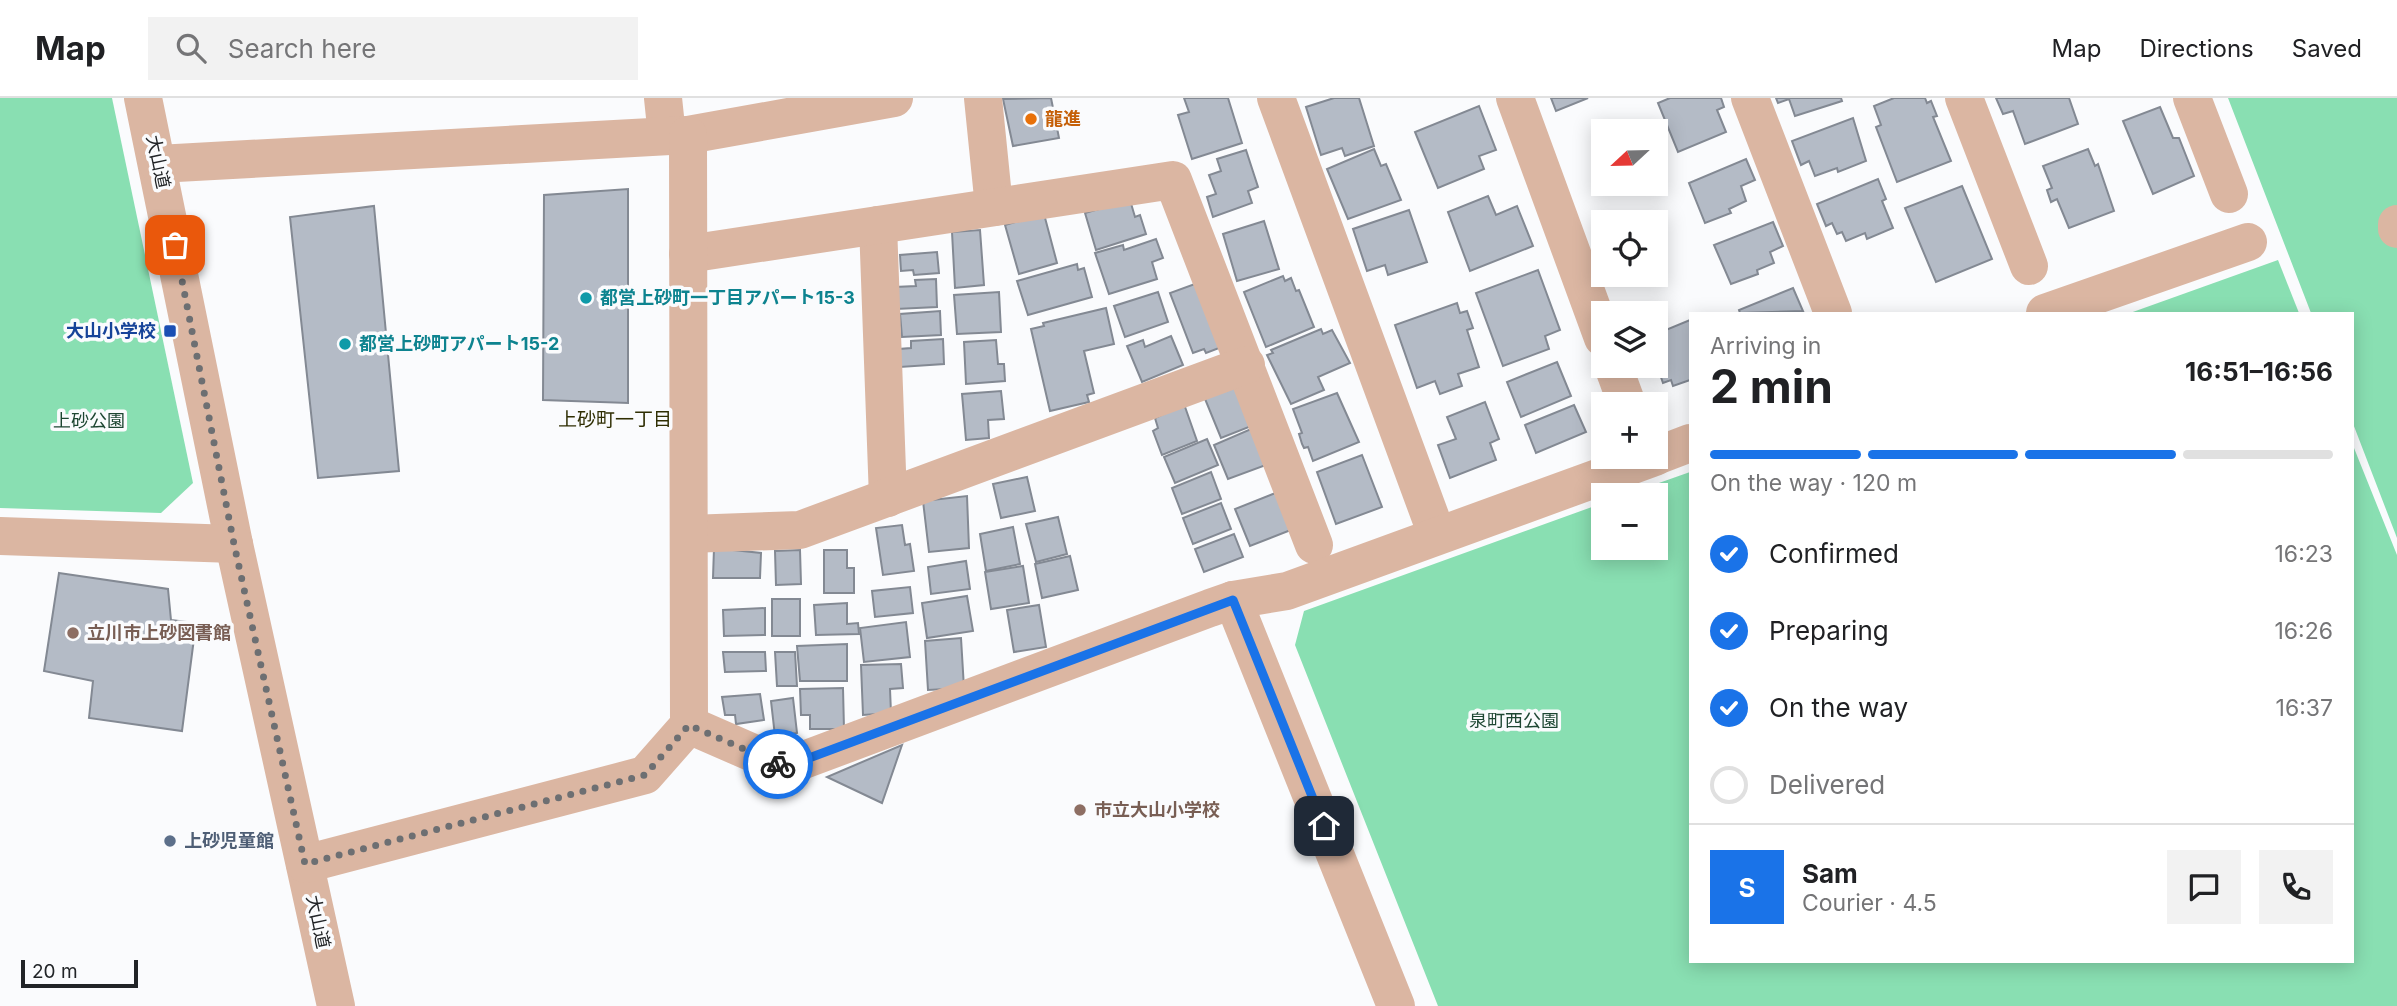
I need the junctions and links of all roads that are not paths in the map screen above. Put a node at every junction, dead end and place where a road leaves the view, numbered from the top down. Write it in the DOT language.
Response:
graph roads {
  1 [pos="144,98"];
  2 [pos="663,98"];
  3 [pos="894,98"];
  4 [pos="983,98"];
  5 [pos="1276,98"];
  6 [pos="1515,98"];
  7 [pos="1750,98"];
  8 [pos="1964,98"];
  9 [pos="2192,98"];
  10 [pos="678,135"];
  11 [pos="159,164"];
  12 [pos="2229,194"];
  13 [pos="994,207"];
  14 [pos="2397,224"];
  15 [pos="878,225"];
  16 [pos="2397,229"];
  17 [pos="2248,242"];
  18 [pos="688,254"];
  19 [pos="2029,266"];
  20 [pos="1591,305"];
  21 [pos="1833,312"];
  22 [pos="2048,312"];
  23 [pos="1246,365"];
  24 [pos="1689,443"];
  25 [pos="1668,451"];
  26 [pos="1618,469"];
  27 [pos="888,498"];
  28 [pos="689,534"];
  29 [pos="1437,535"];
  30 [pos="0,536"];
  31 [pos="234,544"];
  32 [pos="1314,545"];
  33 [pos="1233,600"];
  34 [pos="689,725"];
  35 [pos="305,864"];
  36 [pos="336,1006"];
  37 [pos="1396,1006"];
  1 -- 11 [label="street, 大山道"];
  2 -- 10 [label="street"];
  3 -- 10 [label="street"];
  4 -- 13 [label="street"];
  5 -- 29 [label="street"];
  6 -- 20 [label="street"];
  7 -- 21 [label="street"];
  8 -- 19 [label="street"];
  9 -- 12 [label="street"];
  10 -- 11 [label="street"];
  10 -- 18 [label="street"];
  11 -- 31 [label="street, 大山道"];
  13 -- 15 [label="street"];
  13 -- 23 [label="street"];
  14 -- 16 [label="street"];
  15 -- 18 [label="street"];
  15 -- 27 [label="street"];
  17 -- 22 [label="street"];
  18 -- 28 [label="street"];
  23 -- 27 [label="street"];
  23 -- 32 [label="street"];
  24 -- 25 [label="street"];
  26 -- 29 [label="street"];
  27 -- 28 [label="street"];
  28 -- 34 [label="street"];
  29 -- 33 [label="street"];
  30 -- 31 [label="street"];
  31 -- 35 [label="street, 大山道"];
  33 -- 34 [label="street"];
  33 -- 37 [label="street"];
  34 -- 35 [label="street"];
  35 -- 36 [label="street, 大山道"];
}
